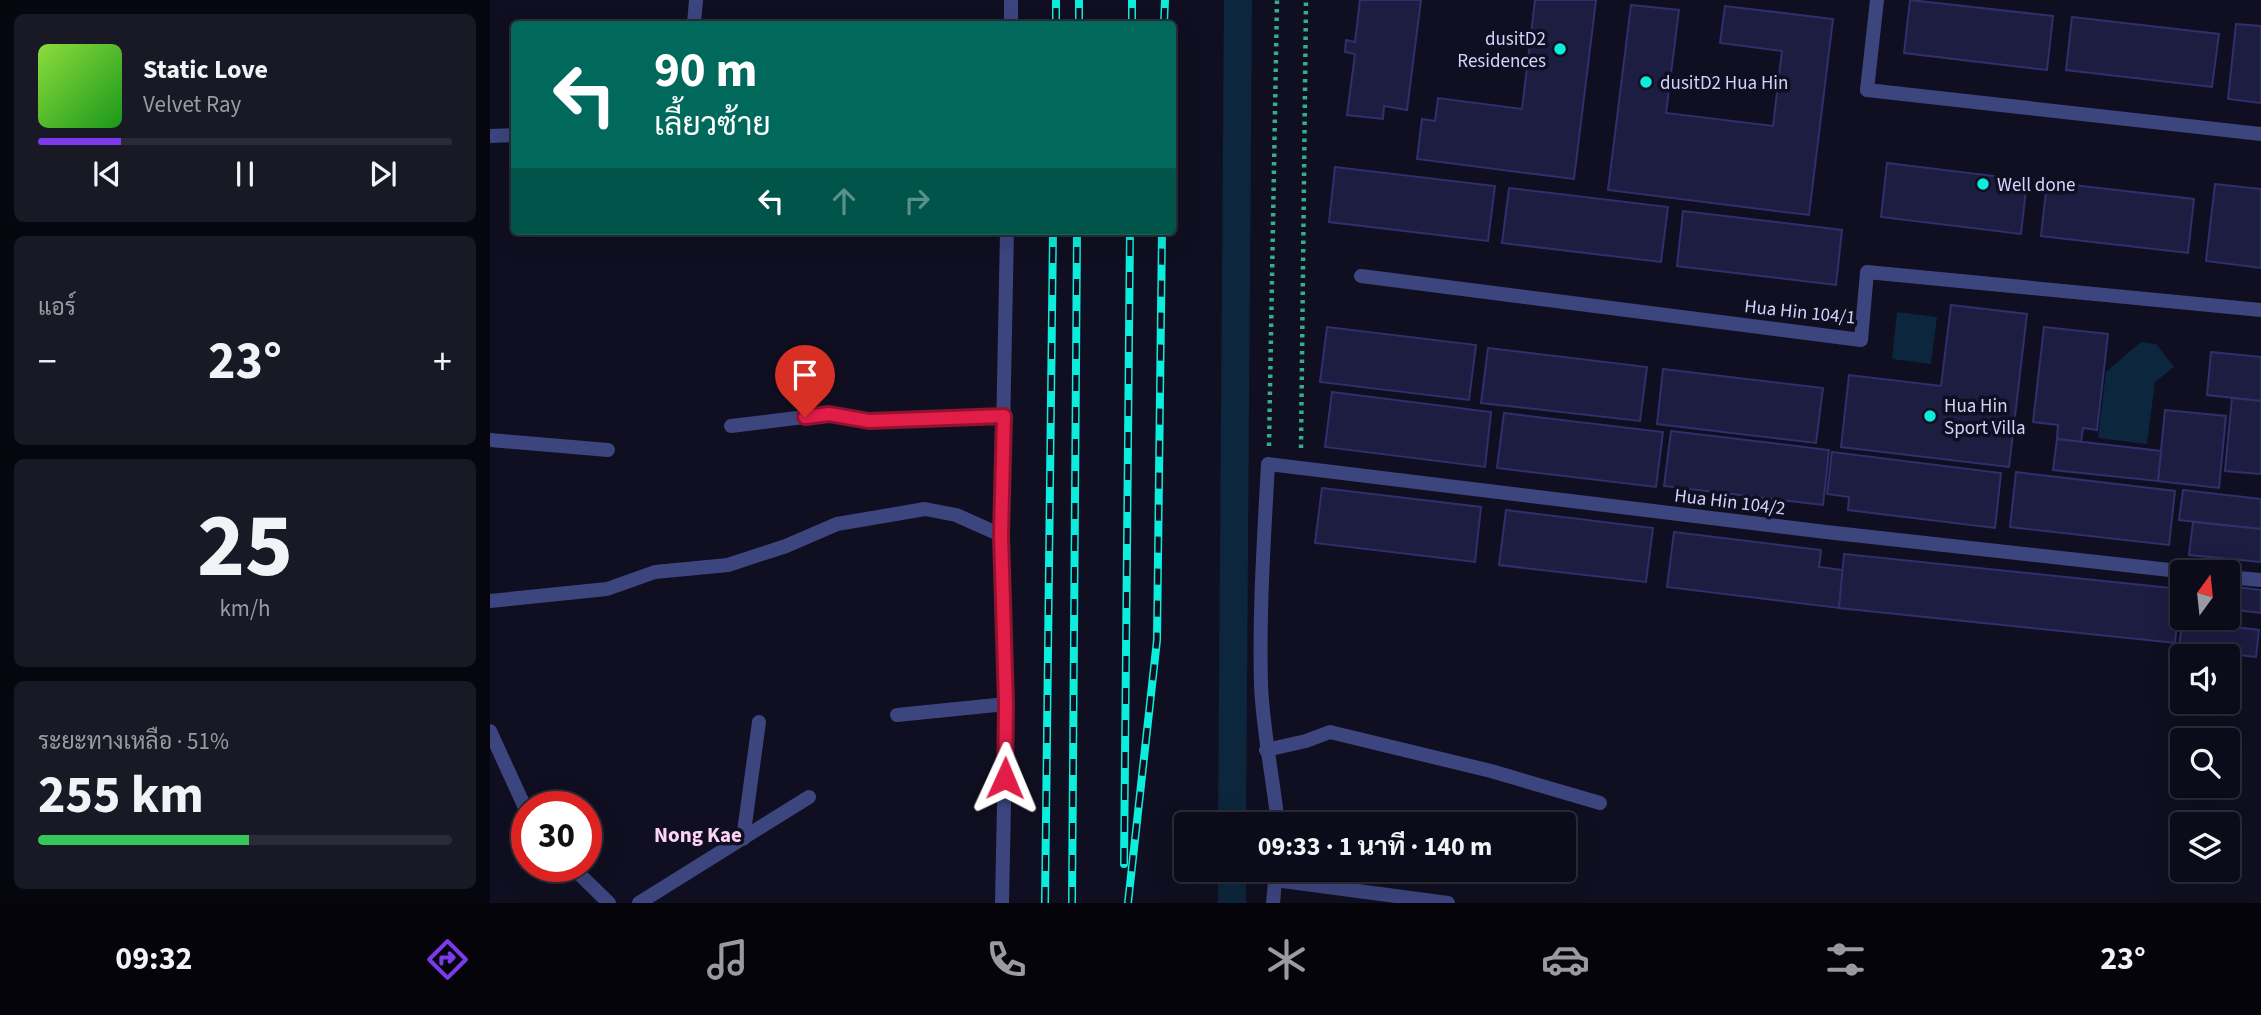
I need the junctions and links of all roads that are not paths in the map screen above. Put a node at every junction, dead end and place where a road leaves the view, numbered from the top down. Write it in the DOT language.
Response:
graph roads {
  1 [pos="696,0"];
  2 [pos="1011,0"];
  3 [pos="1877,0"];
  4 [pos="694,21"];
  5 [pos="1011,21"];
  6 [pos="2261,134"];
  7 [pos="511,135"];
  8 [pos="490,136"];
  9 [pos="1007,235"];
  10 [pos="1361,276"];
  11 [pos="2261,310"];
  12 [pos="1004,416"];
  13 [pos="731,426"];
  14 [pos="490,440"];
  15 [pos="608,450"];
  16 [pos="1001,535"];
  17 [pos="2170,570"];
  18 [pos="2240,578"];
  19 [pos="2261,580"];
  20 [pos="490,601"];
  21 [pos="1006,704"];
  22 [pos="897,715"];
  23 [pos="759,722"];
  24 [pos="490,733"];
  25 [pos="1266,750"];
  26 [pos="517,791"];
  27 [pos="809,797"];
  28 [pos="1600,803"];
  29 [pos="1276,812"];
  30 [pos="743,839"];
  31 [pos="587,882"];
  32 [pos="1274,882"];
  33 [pos="1318,882"];
  34 [pos="609,903"];
  35 [pos="639,903"];
  36 [pos="1002,903"];
  37 [pos="1273,903"];
  38 [pos="1448,903"];
  1 -- 4 [label="street"];
  2 -- 5 [label="street"];
  3 -- 6 [label="street"];
  7 -- 8 [label="street"];
  9 -- 12 [label="street"];
  10 -- 11 [label="street, Hua Hin 104/1"];
  12 -- 13 [label="street"];
  12 -- 16 [label="street"];
  14 -- 15 [label="street"];
  16 -- 20 [label="street"];
  16 -- 21 [label="street"];
  17 -- 25 [label="street, Hua Hin 104/2"];
  18 -- 19 [label="street"];
  21 -- 22 [label="street"];
  21 -- 36 [label="street"];
  23 -- 30 [label="street"];
  24 -- 26 [label="street"];
  25 -- 28 [label="street"];
  25 -- 29 [label="street"];
  27 -- 30 [label="street"];
  30 -- 35 [label="street"];
  31 -- 34 [label="street"];
  32 -- 37 [label="street"];
  33 -- 38 [label="street"];
}
